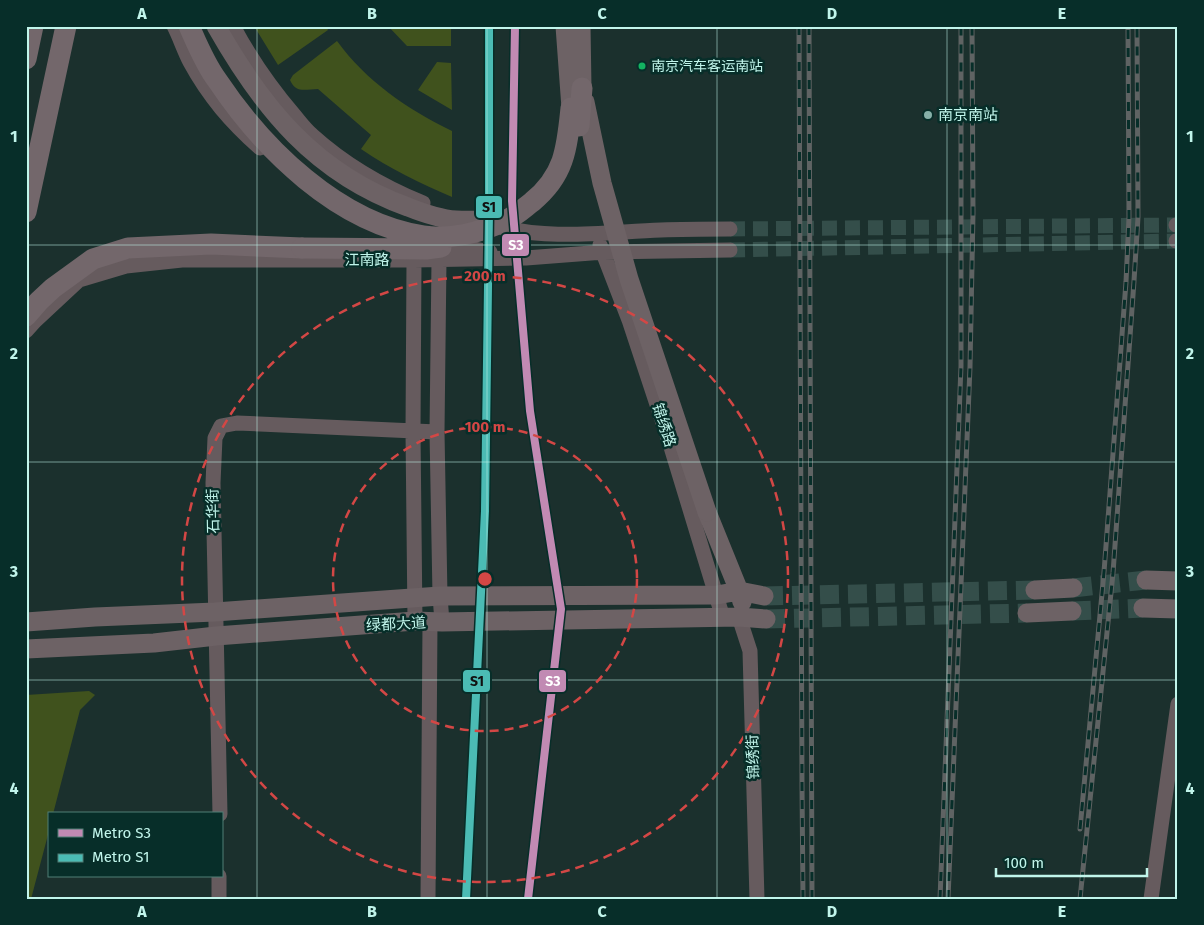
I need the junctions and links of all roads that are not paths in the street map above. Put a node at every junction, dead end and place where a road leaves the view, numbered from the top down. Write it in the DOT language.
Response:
graph roads {
  1 [pos="33,26"];
  2 [pos="66,26"];
  3 [pos="174,26"];
  4 [pos="189,26"];
  5 [pos="216,26"];
  6 [pos="233,26"];
  7 [pos="565,26"];
  8 [pos="581,26"];
  9 [pos="26,59"];
  10 [pos="582,88"];
  11 [pos="571,108"];
  12 [pos="577,138"];
  13 [pos="559,186"];
  14 [pos="26,212"];
  15 [pos="515,215"];
  16 [pos="730,229"];
  17 [pos="596,234"];
  18 [pos="730,250"];
  19 [pos="604,252"];
  20 [pos="526,258"];
  21 [pos="414,260"];
  22 [pos="439,260"];
  23 [pos="26,316"];
  24 [pos="26,331"];
  25 [pos="413,432"];
  26 [pos="437,432"];
  27 [pos="1146,580"];
  28 [pos="1178,581"];
  29 [pos="1073,588"];
  30 [pos="1035,590"];
  31 [pos="739,591"];
  32 [pos="717,595"];
  33 [pos="440,596"];
  34 [pos="764,596"];
  35 [pos="416,597"];
  36 [pos="1143,608"];
  37 [pos="1178,609"];
  38 [pos="1072,611"];
  39 [pos="215,612"];
  40 [pos="1027,613"];
  41 [pos="736,618"];
  42 [pos="766,619"];
  43 [pos="26,622"];
  44 [pos="429,622"];
  45 [pos="216,636"];
  46 [pos="26,649"];
  47 [pos="1178,704"];
  48 [pos="220,812"];
  49 [pos="219,878"];
  50 [pos="219,899"];
  51 [pos="428,899"];
  52 [pos="757,899"];
  53 [pos="1151,899"];
  1 -- 9 [label="highway"];
  2 -- 14 [label="highway"];
  3 -- 20 [label="street"];
  4 -- 15 [label="highway, bridge"];
  5 -- 15 [label="main road, bridge"];
  6 -- 17 [label="street"];
  7 -- 11 [label="main road"];
  8 -- 10 [label="main road"];
  10 -- 12 [label="highway, bridge"];
  10 -- 31 [label="main road, bridge"];
  11 -- 12 [label="highway, bridge"];
  11 -- 15 [label="highway, bridge"];
  12 -- 13 [label="highway"];
  13 -- 15 [label="highway, bridge"];
  13 -- 23 [label="highway, bridge"];
  16 -- 17 [label="street"];
  17 -- 19 [label="street, 锦绣路"];
  18 -- 19 [label="street, 江南路"];
  19 -- 20 [label="street, 江南路"];
  19 -- 32 [label="street, 锦绣路"];
  20 -- 22 [label="street, 江南路"];
  21 -- 22 [label="street, 江南路"];
  21 -- 24 [label="street, 江南路"];
  21 -- 25 [label="street"];
  22 -- 26 [label="street"];
  25 -- 26 [label="street, 石华街"];
  25 -- 35 [label="street"];
  25 -- 39 [label="street, 石华街"];
  26 -- 33 [label="street"];
  27 -- 28 [label="main road"];
  29 -- 30 [label="main road"];
  31 -- 32 [label="main road, 绿都大道"];
  31 -- 34 [label="main road, 绿都大道"];
  31 -- 41 [label="main road"];
  32 -- 33 [label="main road, 绿都大道"];
  32 -- 41 [label="street, 锦绣路"];
  33 -- 35 [label="main road, 绿都大道"];
  33 -- 44 [label="street"];
  35 -- 39 [label="main road, 绿都大道"];
  35 -- 44 [label="street"];
  36 -- 37 [label="main road"];
  38 -- 40 [label="main road"];
  39 -- 43 [label="main road, 绿都大道"];
  39 -- 45 [label="street, 石华街"];
  41 -- 42 [label="main road, 绿都大道"];
  41 -- 44 [label="main road, 绿都大道"];
  41 -- 52 [label="street, 锦绣街"];
  44 -- 45 [label="main road, 绿都大道"];
  44 -- 51 [label="street"];
  45 -- 46 [label="main road, 绿都大道"];
  45 -- 48 [label="street, 石华街"];
  47 -- 53 [label="street"];
  49 -- 50 [label="street"];
}
